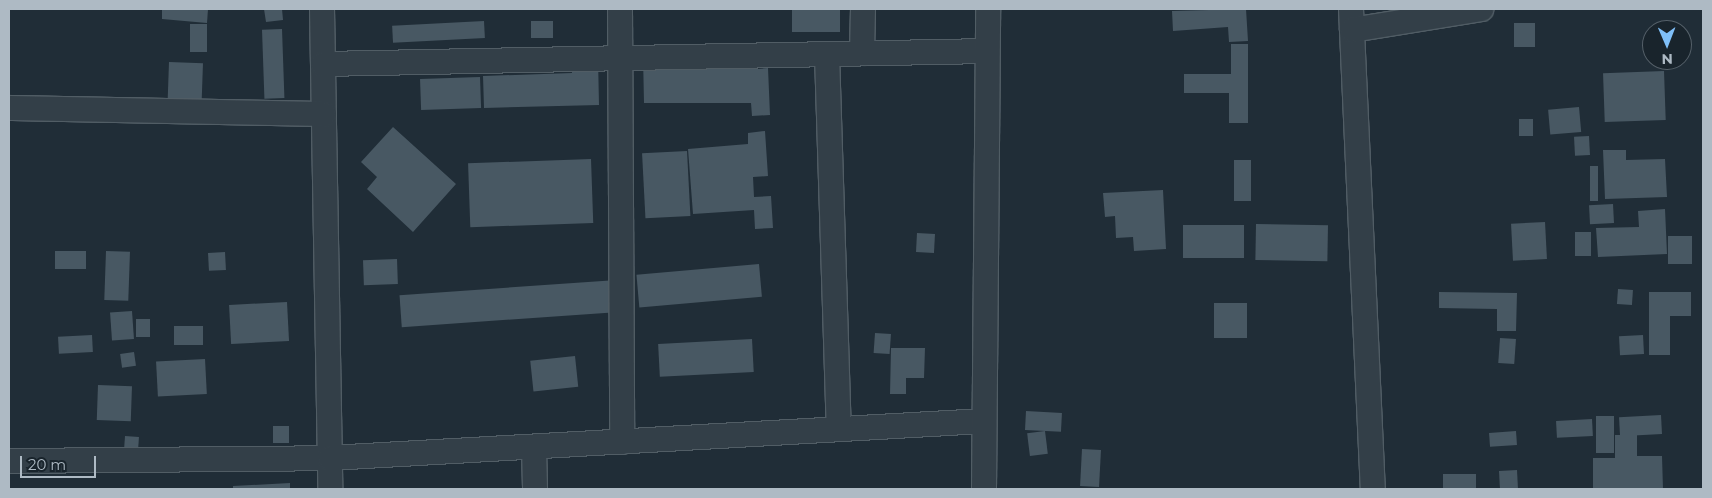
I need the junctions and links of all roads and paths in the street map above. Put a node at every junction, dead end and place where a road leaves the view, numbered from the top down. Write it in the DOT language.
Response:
graph roads {
  1 [pos="322,9"];
  2 [pos="620,9"];
  3 [pos="863,9"];
  4 [pos="988,9"];
  5 [pos="1481,9"];
  6 [pos="1351,19"];
  7 [pos="988,50"];
  8 [pos="862,53"];
  9 [pos="827,54"];
  10 [pos="621,58"];
  11 [pos="323,64"];
  12 [pos="9,108"];
  13 [pos="324,114"];
  14 [pos="984,421"];
  15 [pos="839,429"];
  16 [pos="622,442"];
  17 [pos="534,447"];
  18 [pos="330,458"];
  19 [pos="9,461"];
  20 [pos="330,489"];
  21 [pos="536,489"];
  22 [pos="984,489"];
  23 [pos="1373,489"];
  1 -- 11 [label="street"];
  2 -- 10 [label="street"];
  3 -- 8 [label="street"];
  4 -- 7 [label="street"];
  5 -- 6 [label="street"];
  6 -- 23 [label="street"];
  7 -- 8 [label="street"];
  7 -- 14 [label="street"];
  8 -- 9 [label="street"];
  9 -- 10 [label="street"];
  9 -- 15 [label="street"];
  10 -- 11 [label="street"];
  10 -- 16 [label="street"];
  11 -- 13 [label="street"];
  12 -- 13 [label="street"];
  13 -- 18 [label="street"];
  14 -- 15 [label="street"];
  14 -- 22 [label="street"];
  15 -- 16 [label="street"];
  16 -- 17 [label="street"];
  17 -- 18 [label="street"];
  17 -- 21 [label="street"];
  18 -- 19 [label="street"];
  18 -- 20 [label="street"];
}
